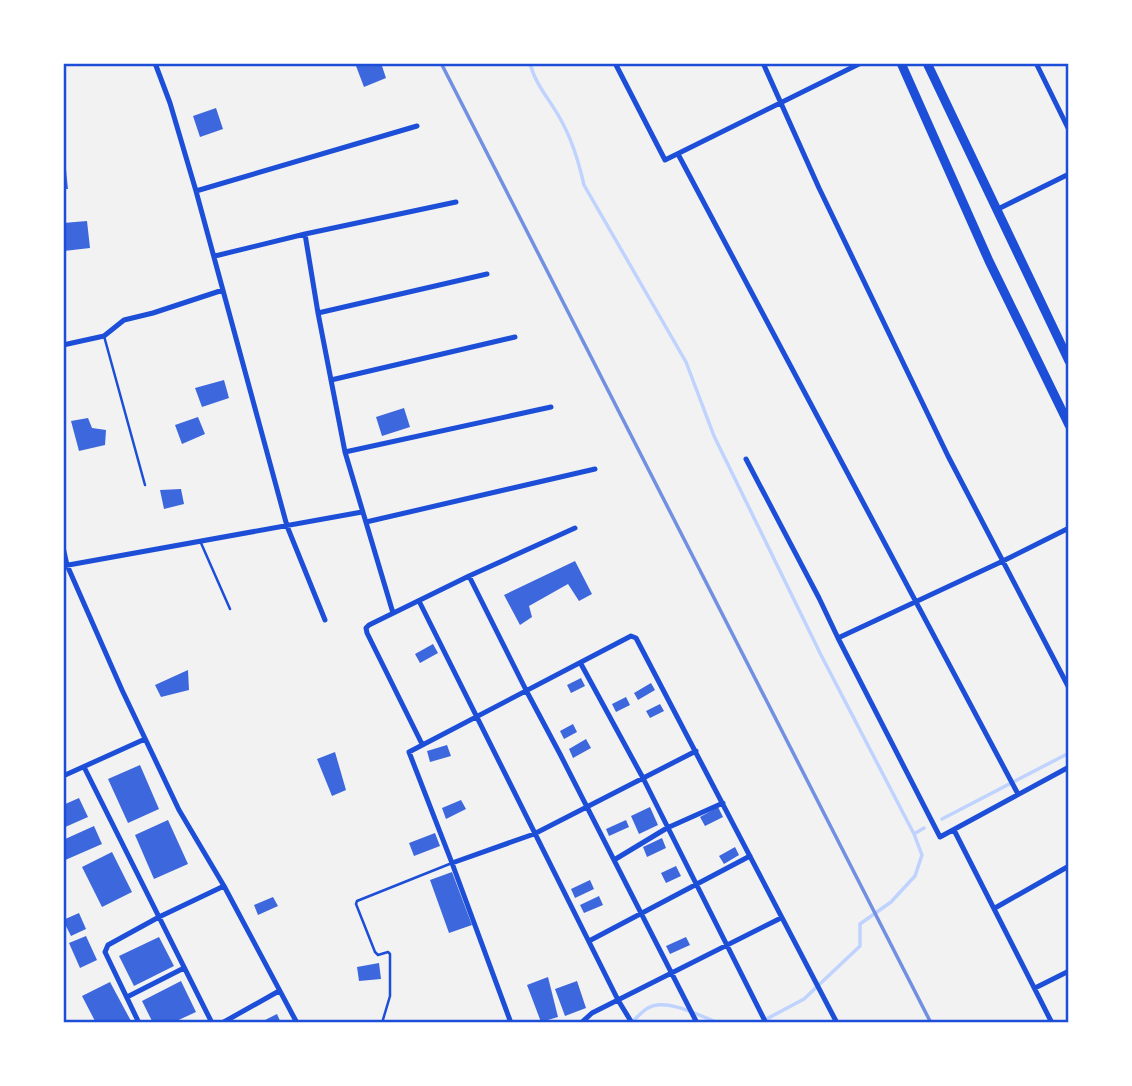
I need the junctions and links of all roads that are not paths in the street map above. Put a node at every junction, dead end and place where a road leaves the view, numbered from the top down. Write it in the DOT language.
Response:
graph roads {
  1 [pos="155,63"];
  2 [pos="615,63"];
  3 [pos="763,63"];
  4 [pos="861,63"];
  5 [pos="901,63"];
  6 [pos="927,63"];
  7 [pos="1036,63"];
  8 [pos="780,103"];
  9 [pos="417,126"];
  10 [pos="1069,130"];
  11 [pos="678,154"];
  12 [pos="1069,174"];
  13 [pos="196,191"];
  14 [pos="456,202"];
  15 [pos="998,209"];
  16 [pos="305,234"];
  17 [pos="215,256"];
  18 [pos="486,274"];
  19 [pos="223,290"];
  20 [pos="318,313"];
  21 [pos="104,336"];
  22 [pos="515,337"];
  23 [pos="63,344"];
  24 [pos="1069,361"];
  25 [pos="331,380"];
  26 [pos="551,407"];
  27 [pos="1069,425"];
  28 [pos="345,452"];
  29 [pos="746,459"];
  30 [pos="595,469"];
  31 [pos="145,485"];
  32 [pos="362,512"];
  33 [pos="366,522"];
  34 [pos="287,526"];
  35 [pos="575,528"];
  36 [pos="1069,528"];
  37 [pos="200,540"];
  38 [pos="63,547"];
  39 [pos="1003,561"];
  40 [pos="65,565"];
  41 [pos="469,576"];
  42 [pos="419,601"];
  43 [pos="916,603"];
  44 [pos="230,609"];
  45 [pos="393,613"];
  46 [pos="325,620"];
  47 [pos="838,638"];
  48 [pos="581,664"];
  49 [pos="1069,688"];
  50 [pos="527,692"];
  51 [pos="476,718"];
  52 [pos="145,739"];
  53 [pos="422,744"];
  54 [pos="696,751"];
  55 [pos="1069,766"];
  56 [pos="84,767"];
  57 [pos="63,776"];
  58 [pos="643,778"];
  59 [pos="1018,794"];
  60 [pos="723,803"];
  61 [pos="587,807"];
  62 [pos="667,828"];
  63 [pos="954,830"];
  64 [pos="534,834"];
  65 [pos="750,856"];
  66 [pos="614,860"];
  67 [pos="452,863"];
  68 [pos="1069,866"];
  69 [pos="696,884"];
  70 [pos="224,886"];
  71 [pos="995,908"];
  72 [pos="641,914"];
  73 [pos="159,917"];
  74 [pos="782,918"];
  75 [pos="589,941"];
  76 [pos="726,945"];
  77 [pos="184,968"];
  78 [pos="1069,971"];
  79 [pos="671,974"];
  80 [pos="1035,988"];
  81 [pos="279,991"];
  82 [pos="127,997"];
  83 [pos="618,1000"];
  84 [pos="139,1023"];
  85 [pos="212,1023"];
  86 [pos="222,1023"];
  87 [pos="297,1023"];
  88 [pos="382,1023"];
  89 [pos="511,1023"];
  90 [pos="581,1023"];
  91 [pos="632,1023"];
  92 [pos="697,1023"];
  93 [pos="766,1023"];
  94 [pos="837,1023"];
  95 [pos="1052,1023"];
  1 -- 13 [label="street"];
  2 -- 11 [label="street"];
  3 -- 8 [label="street"];
  4 -- 8 [label="street"];
  5 -- 27 [label="main road"];
  6 -- 15 [label="main road"];
  7 -- 10 [label="street"];
  8 -- 11 [label="street"];
  8 -- 39 [label="street"];
  9 -- 13 [label="street"];
  11 -- 43 [label="street"];
  12 -- 15 [label="street"];
  13 -- 17 [label="street"];
  14 -- 16 [label="street"];
  15 -- 24 [label="main road"];
  16 -- 17 [label="street"];
  16 -- 20 [label="street"];
  17 -- 19 [label="street"];
  18 -- 20 [label="street"];
  19 -- 21 [label="street"];
  19 -- 34 [label="street"];
  20 -- 25 [label="street"];
  21 -- 23 [label="street"];
  21 -- 31 [label="lane"];
  22 -- 25 [label="street"];
  25 -- 28 [label="street"];
  26 -- 28 [label="street"];
  28 -- 32 [label="street"];
  29 -- 47 [label="street"];
  30 -- 33 [label="street"];
  32 -- 33 [label="street"];
  32 -- 34 [label="street"];
  33 -- 45 [label="street"];
  34 -- 37 [label="street"];
  34 -- 46 [label="street"];
  35 -- 41 [label="street"];
  36 -- 39 [label="street"];
  37 -- 40 [label="street"];
  37 -- 44 [label="lane"];
  38 -- 40 [label="street"];
  39 -- 43 [label="street"];
  39 -- 49 [label="street"];
  40 -- 52 [label="street"];
  41 -- 42 [label="street"];
  41 -- 50 [label="street"];
  42 -- 45 [label="street"];
  42 -- 51 [label="street"];
  43 -- 47 [label="street"];
  43 -- 59 [label="street"];
  45 -- 53 [label="street"];
  47 -- 63 [label="street"];
  48 -- 50 [label="street"];
  48 -- 54 [label="street"];
  48 -- 58 [label="street"];
  50 -- 51 [label="street"];
  50 -- 61 [label="street"];
  51 -- 53 [label="street"];
  51 -- 64 [label="street"];
  52 -- 56 [label="street"];
  52 -- 70 [label="street"];
  53 -- 67 [label="street"];
  54 -- 58 [label="street"];
  54 -- 60 [label="street"];
  55 -- 59 [label="street"];
  56 -- 57 [label="street"];
  56 -- 73 [label="street"];
  58 -- 61 [label="street"];
  58 -- 62 [label="street"];
  59 -- 63 [label="street"];
  60 -- 62 [label="street"];
  60 -- 65 [label="street"];
  61 -- 64 [label="street"];
  61 -- 66 [label="street"];
  62 -- 66 [label="street"];
  62 -- 69 [label="street"];
  63 -- 71 [label="street"];
  64 -- 67 [label="street"];
  64 -- 75 [label="street"];
  65 -- 69 [label="street"];
  65 -- 74 [label="street"];
  66 -- 72 [label="street"];
  67 -- 88 [label="lane"];
  67 -- 89 [label="street"];
  68 -- 71 [label="street"];
  69 -- 72 [label="street"];
  69 -- 76 [label="street"];
  70 -- 73 [label="street"];
  70 -- 81 [label="street"];
  71 -- 80 [label="street"];
  72 -- 75 [label="street"];
  72 -- 79 [label="street"];
  73 -- 77 [label="street"];
  73 -- 82 [label="street"];
  74 -- 76 [label="street"];
  74 -- 94 [label="street"];
  75 -- 83 [label="street"];
  76 -- 79 [label="street"];
  76 -- 93 [label="street"];
  77 -- 82 [label="street"];
  77 -- 85 [label="street"];
  78 -- 80 [label="street"];
  79 -- 83 [label="street"];
  79 -- 92 [label="street"];
  80 -- 95 [label="street"];
  81 -- 86 [label="street"];
  81 -- 87 [label="street"];
  82 -- 84 [label="street"];
  83 -- 90 [label="street"];
  83 -- 91 [label="street"];
}
